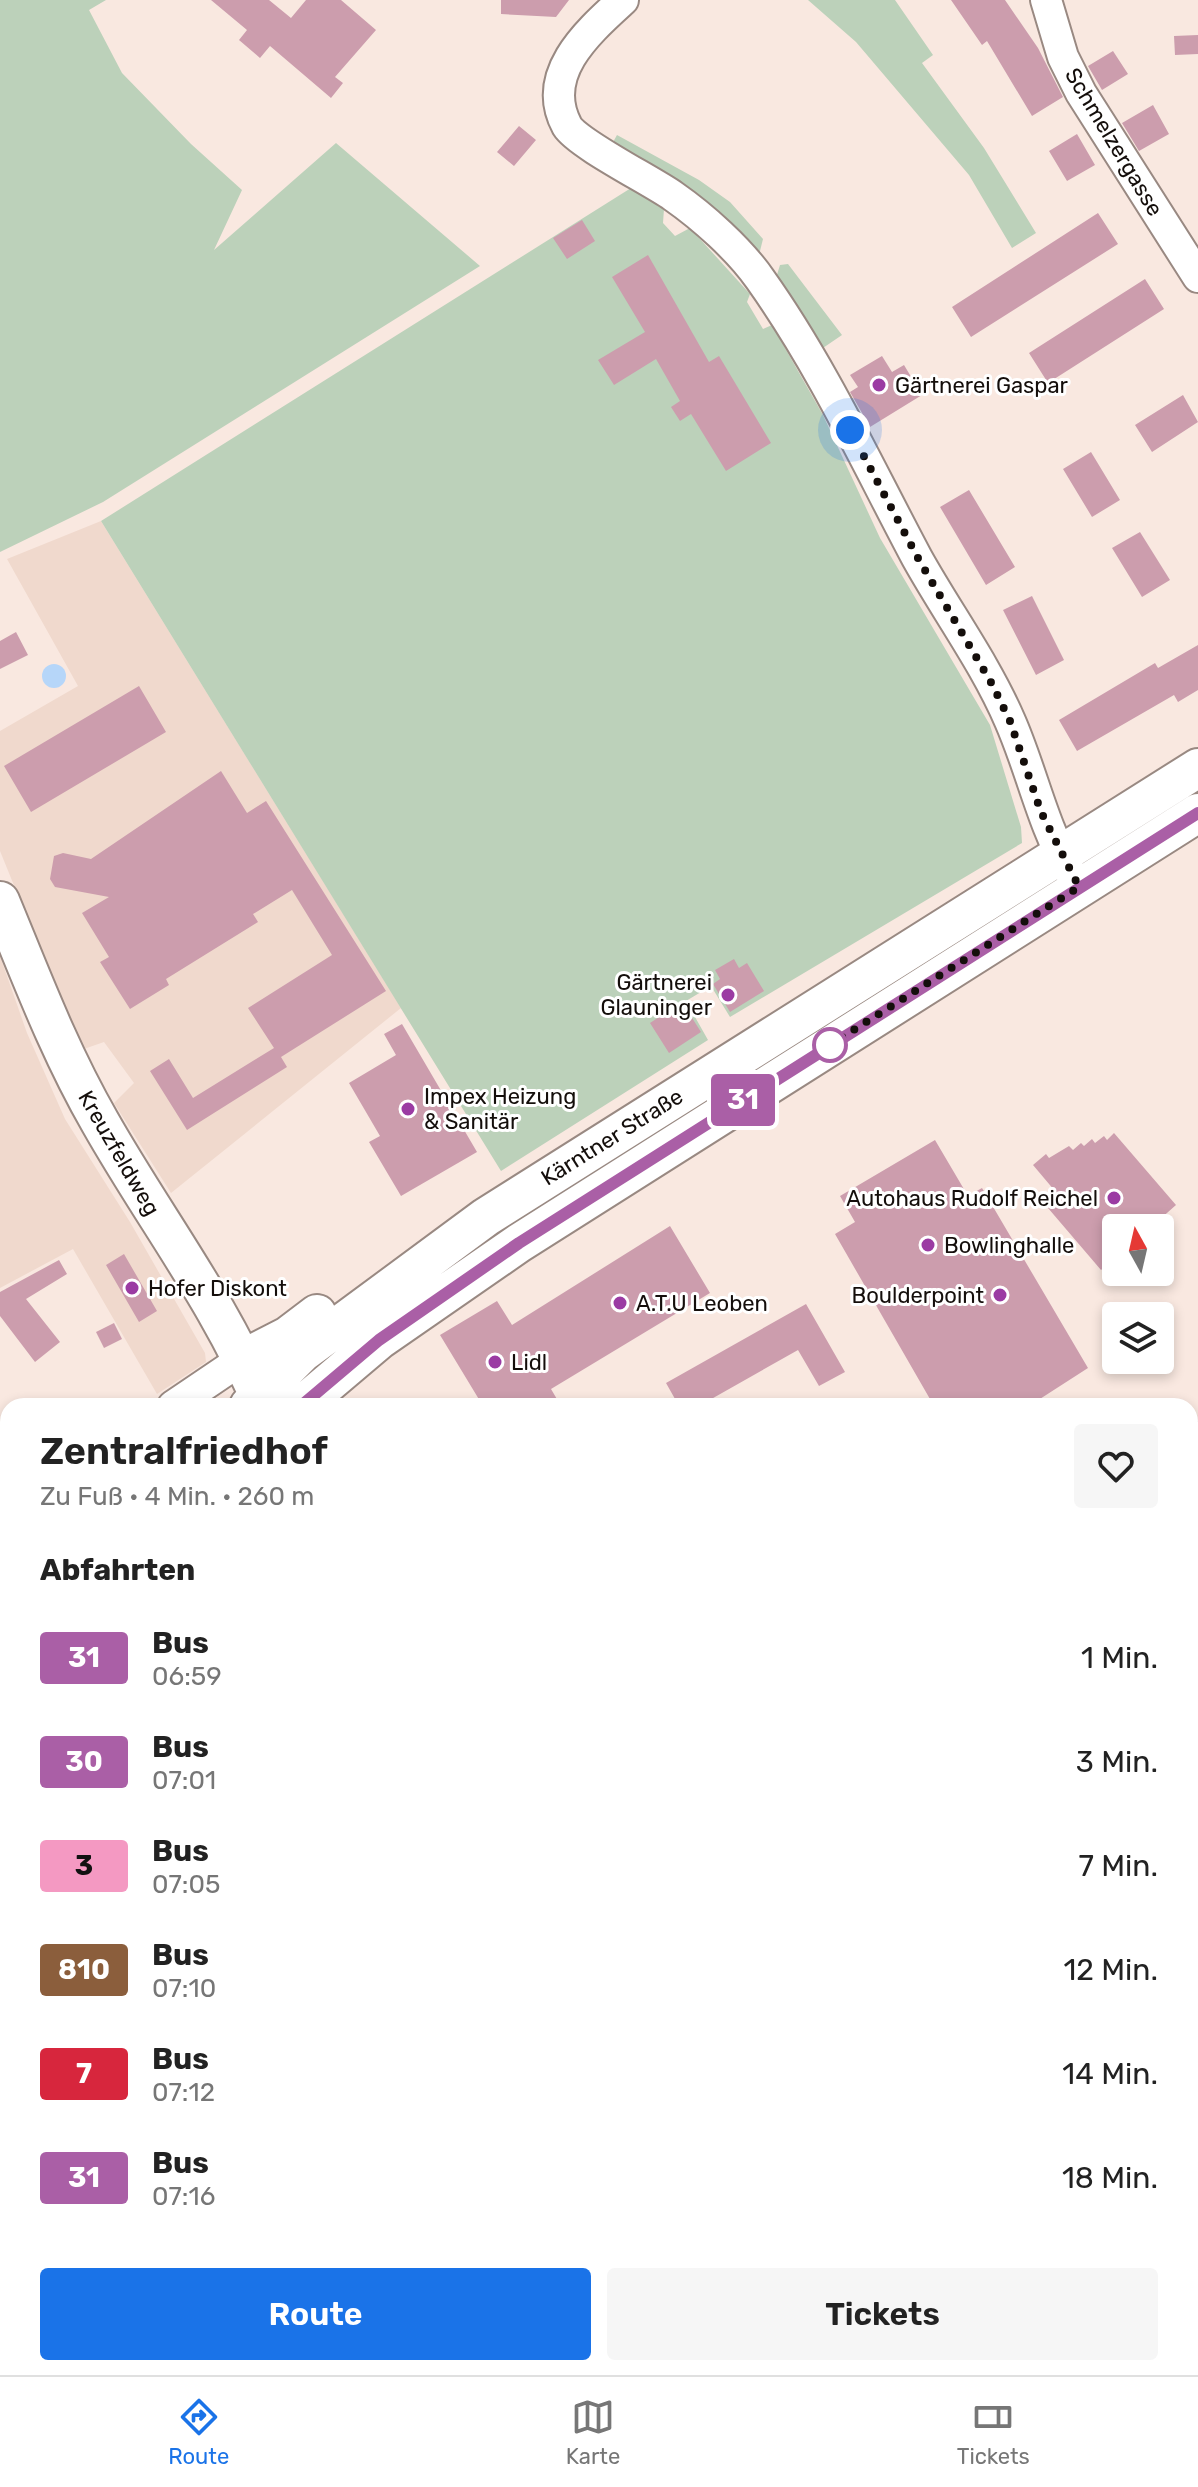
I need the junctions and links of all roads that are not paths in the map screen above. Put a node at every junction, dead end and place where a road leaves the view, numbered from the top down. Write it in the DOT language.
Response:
graph roads {
  1 [pos="623,0"];
  2 [pos="1046,0"];
  3 [pos="1198,277"];
  4 [pos="1198,768"];
  5 [pos="1198,813"];
  6 [pos="1060,855"];
  7 [pos="1079,887"];
  8 [pos="0,901"];
  9 [pos="436,1253"];
  10 [pos="241,1360"];
  11 [pos="185,1398"];
  12 [pos="255,1398"];
  13 [pos="261,1398"];
  14 [pos="310,1398"];
  1 -- 6 [label="street"];
  2 -- 3 [label="street, Schmelzergasse"];
  4 -- 6 [label="main road, Kärntner Straße"];
  5 -- 7 [label="main road, Kärntner Straße"];
  6 -- 7 [label="street"];
  6 -- 9 [label="main road, Kärntner Straße"];
  7 -- 14 [label="main road, Kärntner Straße"];
  8 -- 10 [label="main road, Kreuzfeldweg"];
  9 -- 10 [label="main road"];
  9 -- 13 [label="main road, Kärntner Straße"];
  10 -- 11 [label="street"];
  10 -- 12 [label="main road, Kreuzfeldweg"];
}
